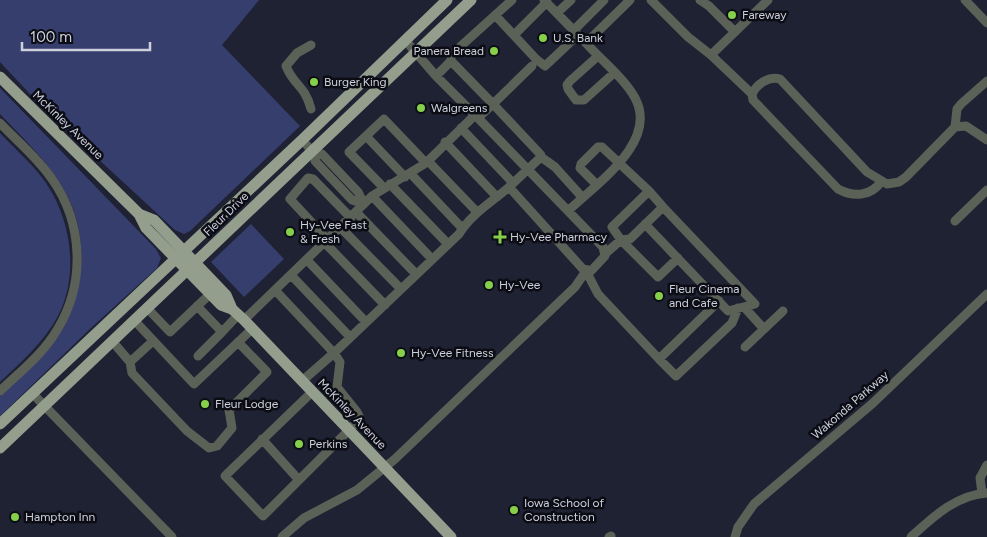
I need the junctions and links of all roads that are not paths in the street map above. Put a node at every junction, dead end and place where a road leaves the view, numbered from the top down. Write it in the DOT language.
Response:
graph roads {
  1 [pos="447,0"];
  2 [pos="471,0"];
  3 [pos="512,0"];
  4 [pos="571,0"];
  5 [pos="604,0"];
  6 [pos="630,0"];
  7 [pos="651,0"];
  8 [pos="700,0"];
  9 [pos="768,0"];
  10 [pos="965,0"];
  11 [pos="545,1"];
  12 [pos="557,13"];
  13 [pos="495,15"];
  14 [pos="987,23"];
  15 [pos="735,32"];
  16 [pos="576,33"];
  17 [pos="514,35"];
  18 [pos="405,40"];
  19 [pos="586,43"];
  20 [pos="311,45"];
  21 [pos="416,52"];
  22 [pos="711,55"];
  23 [pos="598,56"];
  24 [pos="451,60"];
  25 [pos="532,66"];
  26 [pos="614,73"];
  27 [pos="436,76"];
  28 [pos="0,77"];
  29 [pos="987,81"];
  30 [pos="752,94"];
  31 [pos="493,104"];
  32 [pos="311,109"];
  33 [pos="476,116"];
  34 [pos="0,123"];
  35 [pos="955,127"];
  36 [pos="461,128"];
  37 [pos="366,136"];
  38 [pos="302,140"];
  39 [pos="987,140"];
  40 [pos="446,142"];
  41 [pos="314,153"];
  42 [pos="541,157"];
  43 [pos="619,161"];
  44 [pos="427,162"];
  45 [pos="528,169"];
  46 [pos="408,175"];
  47 [pos="881,182"];
  48 [pos="596,184"];
  49 [pos="511,185"];
  50 [pos="387,186"];
  51 [pos="987,190"];
  52 [pos="649,191"];
  53 [pos="372,196"];
  54 [pos="497,197"];
  55 [pos="582,197"];
  56 [pos="364,204"];
  57 [pos="663,207"];
  58 [pos="568,211"];
  59 [pos="477,212"];
  60 [pos="354,215"];
  61 [pos="955,221"];
  62 [pos="645,224"];
  63 [pos="341,228"];
  64 [pos="462,228"];
  65 [pos="621,240"];
  66 [pos="327,242"];
  67 [pos="448,244"];
  68 [pos="606,253"];
  69 [pos="179,254"];
  70 [pos="678,258"];
  71 [pos="432,259"];
  72 [pos="307,260"];
  73 [pos="191,266"];
  74 [pos="586,271"];
  75 [pos="416,274"];
  76 [pos="291,275"];
  77 [pos="400,289"];
  78 [pos="275,290"];
  79 [pos="210,294"];
  80 [pos="987,294"];
  81 [pos="719,301"];
  82 [pos="385,305"];
  83 [pos="197,306"];
  84 [pos="147,308"];
  85 [pos="741,308"];
  86 [pos="783,311"];
  87 [pos="238,315"];
  88 [pos="134,320"];
  89 [pos="366,322"];
  90 [pos="252,329"];
  91 [pos="764,329"];
  92 [pos="222,332"];
  93 [pos="350,337"];
  94 [pos="112,341"];
  95 [pos="153,341"];
  96 [pos="238,342"];
  97 [pos="745,347"];
  98 [pos="334,353"];
  99 [pos="198,356"];
  100 [pos="659,358"];
  101 [pos="130,362"];
  102 [pos="302,382"];
  103 [pos="0,391"];
  104 [pos="312,392"];
  105 [pos="32,393"];
  106 [pos="44,406"];
  107 [pos="0,424"];
  108 [pos="349,430"];
  109 [pos="262,440"];
  110 [pos="0,448"];
  111 [pos="987,466"];
  112 [pos="384,468"];
  113 [pos="299,480"];
  114 [pos="984,493"];
  115 [pos="172,537"];
  116 [pos="282,537"];
  117 [pos="451,537"];
  118 [pos="735,537"];
  119 [pos="911,537"];
  1 -- 18 [label="main road, Fleur Drive"];
  2 -- 21 [label="main road, Fleur Drive"];
  3 -- 13 [label="street"];
  4 -- 12 [label="street"];
  5 -- 16 [label="street"];
  6 -- 19 [label="street"];
  7 -- 22 [label="street"];
  8 -- 15 [label="street"];
  9 -- 15 [label="street"];
  10 -- 14 [label="street"];
  11 -- 12 [label="street"];
  11 -- 17 [label="street"];
  12 -- 16 [label="street"];
  13 -- 17 [label="street"];
  13 -- 24 [label="street"];
  15 -- 22 [label="street"];
  16 -- 17 [label="street"];
  16 -- 19 [label="street"];
  18 -- 21 [label="street"];
  18 -- 38 [label="main road, Fleur Drive"];
  19 -- 23 [label="street"];
  20 -- 32 [label="street"];
  21 -- 27 [label="street"];
  21 -- 41 [label="main road, Fleur Drive"];
  22 -- 30 [label="street"];
  23 -- 26 [label="street"];
  23 -- 26 [label="street"];
  24 -- 27 [label="street"];
  24 -- 31 [label="street"];
  25 -- 31 [label="street"];
  26 -- 43 [label="street"];
  27 -- 33 [label="street"];
  28 -- 69 [label="main road, McKinley Avenue"];
  29 -- 35 [label="street"];
  30 -- 47 [label="street"];
  30 -- 47 [label="street"];
  31 -- 33 [label="street"];
  31 -- 42 [label="street"];
  33 -- 36 [label="street"];
  33 -- 45 [label="street"];
  34 -- 103 [label="street"];
  35 -- 39 [label="street"];
  35 -- 47 [label="street"];
  36 -- 40 [label="street"];
  36 -- 49 [label="street"];
  37 -- 44 [label="street"];
  37 -- 46 [label="street"];
  37 -- 50 [label="street"];
  38 -- 41 [label="street"];
  38 -- 69 [label="main road, Fleur Drive"];
  40 -- 44 [label="street"];
  40 -- 54 [label="street"];
  41 -- 56 [label="street"];
  41 -- 73 [label="main road, Fleur Drive"];
  42 -- 45 [label="street"];
  42 -- 55 [label="street"];
  43 -- 48 [label="street"];
  43 -- 48 [label="street"];
  43 -- 52 [label="street"];
  44 -- 46 [label="street"];
  44 -- 59 [label="street"];
  45 -- 49 [label="street"];
  45 -- 58 [label="street"];
  46 -- 50 [label="street"];
  46 -- 64 [label="street"];
  48 -- 55 [label="street"];
  49 -- 54 [label="street"];
  49 -- 74 [label="street"];
  50 -- 53 [label="street"];
  50 -- 67 [label="street"];
  51 -- 61 [label="street"];
  52 -- 57 [label="street"];
  52 -- 65 [label="street"];
  53 -- 56 [label="street"];
  53 -- 71 [label="street"];
  54 -- 59 [label="street"];
  55 -- 58 [label="street"];
  56 -- 60 [label="street"];
  57 -- 62 [label="street"];
  57 -- 85 [label="street"];
  58 -- 68 [label="street"];
  59 -- 64 [label="street"];
  60 -- 63 [label="street"];
  60 -- 66 [label="street"];
  60 -- 75 [label="street"];
  62 -- 65 [label="street"];
  62 -- 70 [label="street"];
  63 -- 66 [label="street"];
  63 -- 77 [label="street"];
  64 -- 67 [label="street"];
  65 -- 68 [label="street"];
  65 -- 70 [label="street"];
  66 -- 72 [label="street"];
  66 -- 82 [label="street"];
  67 -- 71 [label="street"];
  68 -- 74 [label="street"];
  69 -- 73 [label="main road, McKinley Avenue"];
  69 -- 105 [label="main road, Fleur Drive"];
  70 -- 81 [label="street"];
  71 -- 75 [label="street"];
  72 -- 76 [label="street"];
  72 -- 89 [label="street"];
  73 -- 79 [label="main road, McKinley Avenue"];
  73 -- 84 [label="main road, Fleur Drive"];
  73 -- 87 [label="main road, McKinley Avenue"];
  74 -- 100 [label="street"];
  74 -- 112 [label="street"];
  75 -- 77 [label="street"];
  76 -- 78 [label="street"];
  76 -- 93 [label="street"];
  77 -- 82 [label="street"];
  78 -- 87 [label="street"];
  78 -- 98 [label="street"];
  79 -- 83 [label="street"];
  79 -- 87 [label="main road, McKinley Avenue"];
  80 -- 118 [label="street, Wakonda Parkway"];
  81 -- 85 [label="street"];
  81 -- 100 [label="street"];
  82 -- 89 [label="street"];
  83 -- 84 [label="street"];
  83 -- 92 [label="street"];
  84 -- 88 [label="main road, Fleur Drive"];
  85 -- 91 [label="street"];
  85 -- 100 [label="street"];
  86 -- 91 [label="street"];
  87 -- 90 [label="main road, McKinley Avenue"];
  87 -- 92 [label="street"];
  88 -- 94 [label="main road, Fleur Drive"];
  88 -- 95 [label="street"];
  89 -- 93 [label="street"];
  90 -- 96 [label="street"];
  90 -- 102 [label="main road, McKinley Avenue"];
  91 -- 97 [label="street"];
  92 -- 99 [label="street"];
  93 -- 98 [label="street"];
  94 -- 101 [label="street"];
  94 -- 106 [label="main road, Fleur Drive"];
  95 -- 96 [label="street"];
  95 -- 101 [label="street"];
  96 -- 101 [label="street"];
  98 -- 102 [label="street"];
  98 -- 108 [label="street"];
  102 -- 104 [label="main road, McKinley Avenue"];
  104 -- 108 [label="main road, McKinley Avenue"];
  104 -- 109 [label="street"];
  105 -- 106 [label="street"];
  105 -- 107 [label="main road, Fleur Drive"];
  106 -- 110 [label="main road, Fleur Drive"];
  106 -- 115 [label="street"];
  108 -- 112 [label="main road, McKinley Avenue"];
  108 -- 113 [label="street"];
  109 -- 113 [label="street"];
  109 -- 113 [label="street"];
  111 -- 114 [label="street"];
  112 -- 116 [label="street"];
  112 -- 117 [label="main road, McKinley Avenue"];
  114 -- 119 [label="street"];
}
